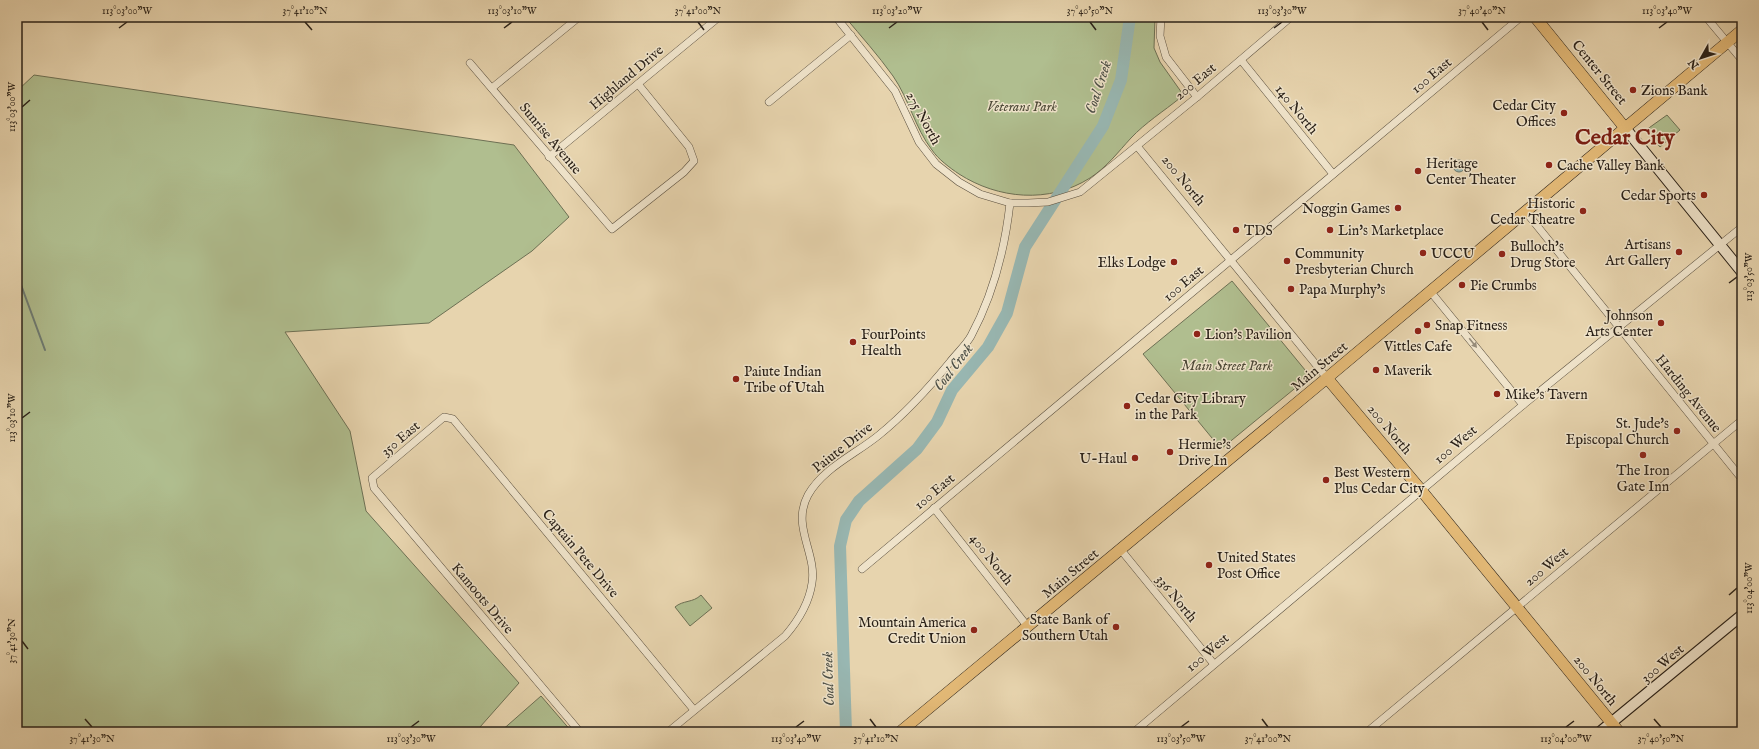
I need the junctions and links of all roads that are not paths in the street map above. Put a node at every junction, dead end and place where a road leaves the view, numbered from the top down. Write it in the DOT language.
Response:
graph roads {
  1 [pos="580,17"];
  2 [pos="719,17"];
  3 [pos="836,17"];
  4 [pos="1161,17"];
  5 [pos="1291,17"];
  6 [pos="1521,17"];
  7 [pos="1535,17"];
  8 [pos="1706,17"];
  9 [pos="1742,30"];
  10 [pos="851,35"];
  11 [pos="1727,42"];
  12 [pos="1241,60"];
  13 [pos="1742,60"];
  14 [pos="470,63"];
  15 [pos="638,84"];
  16 [pos="492,88"];
  17 [pos="1197,97"];
  18 [pos="769,102"];
  19 [pos="1625,128"];
  20 [pos="1137,146"];
  21 [pos="549,157"];
  22 [pos="1333,174"];
  23 [pos="1080,192"];
  24 [pos="1010,203"];
  25 [pos="1525,211"];
  26 [pos="1742,226"];
  27 [pos="1720,245"];
  28 [pos="1231,260"];
  29 [pos="1742,272"];
  30 [pos="1430,291"];
  31 [pos="1618,326"];
  32 [pos="1327,378"];
  33 [pos="1523,405"];
  34 [pos="444,417"];
  35 [pos="1742,420"];
  36 [pos="1714,444"];
  37 [pos="372,478"];
  38 [pos="1742,479"];
  39 [pos="1421,490"];
  40 [pos="934,508"];
  41 [pos="1121,550"];
  42 [pos="862,569"];
  43 [pos="1516,606"];
  44 [pos="1742,615"];
  45 [pos="1028,626"];
  46 [pos="1213,663"];
  47 [pos="694,710"];
  48 [pos="1612,723"];
  49 [pos="580,732"];
  50 [pos="668,732"];
  51 [pos="900,732"];
  52 [pos="1134,732"];
  53 [pos="1367,732"];
  54 [pos="1600,732"];
  55 [pos="1620,732"];
  1 -- 16 [label="street"];
  2 -- 15 [label="street, Highland Drive"];
  3 -- 10 [label="street, 275 North"];
  4 -- 17 [label="street"];
  5 -- 12 [label="street, 200 East"];
  6 -- 22 [label="street, 100 East"];
  7 -- 19 [label="main road, Center Street"];
  8 -- 11 [label="street"];
  9 -- 11 [label="main road, Main Street"];
  10 -- 18 [label="street"];
  10 -- 24 [label="street, 275 North"];
  11 -- 13 [label="street"];
  11 -- 19 [label="main road, Main Street"];
  12 -- 17 [label="street, 200 East"];
  12 -- 22 [label="street, 140 North"];
  14 -- 16 [label="street, Sunrise Avenue"];
  15 -- 21 [label="street, Highland Drive"];
  15 -- 21 [label="street, Sunrise Avenue"];
  16 -- 21 [label="street, Sunrise Avenue"];
  17 -- 20 [label="street, 200 East"];
  19 -- 25 [label="main road, Main Street"];
  19 -- 27 [label="main road"];
  20 -- 23 [label="street, 200 East"];
  20 -- 28 [label="street, 200 North"];
  22 -- 28 [label="street, 100 East"];
  23 -- 24 [label="street, 275 North"];
  24 -- 47 [label="street, Paiute Drive"];
  25 -- 30 [label="main road, Main Street"];
  25 -- 31 [label="street, Harding Avenue"];
  26 -- 27 [label="street, 100 West"];
  27 -- 29 [label="main road"];
  27 -- 31 [label="street, 100 West"];
  28 -- 32 [label="street, 200 North"];
  28 -- 40 [label="street, 100 East"];
  30 -- 32 [label="main road, Main Street"];
  30 -- 33 [label="street, one-way"];
  31 -- 33 [label="street, 100 West"];
  31 -- 36 [label="street, Harding Avenue"];
  32 -- 39 [label="main road, 200 North"];
  32 -- 41 [label="main road, Main Street"];
  33 -- 39 [label="street, 100 West"];
  34 -- 37 [label="street, 350 East"];
  34 -- 47 [label="street, Captain Pete Drive"];
  35 -- 36 [label="street, 200 West"];
  36 -- 38 [label="street, Harding Avenue"];
  36 -- 43 [label="street, 200 West"];
  37 -- 49 [label="street, Kamoots Drive"];
  39 -- 43 [label="main road, 200 North"];
  39 -- 46 [label="street, 100 West"];
  40 -- 42 [label="street, 100 East"];
  40 -- 45 [label="street, 400 North"];
  41 -- 45 [label="main road, Main Street"];
  41 -- 46 [label="street, 336 North"];
  43 -- 48 [label="main road, 200 North"];
  43 -- 53 [label="street, 200 West"];
  44 -- 48 [label="main road, 300 West"];
  45 -- 51 [label="main road, Main Street"];
  46 -- 52 [label="street, 100 West"];
  47 -- 50 [label="street, Paiute Drive"];
  48 -- 54 [label="main road, 300 West"];
  48 -- 55 [label="main road, 200 North"];
}
